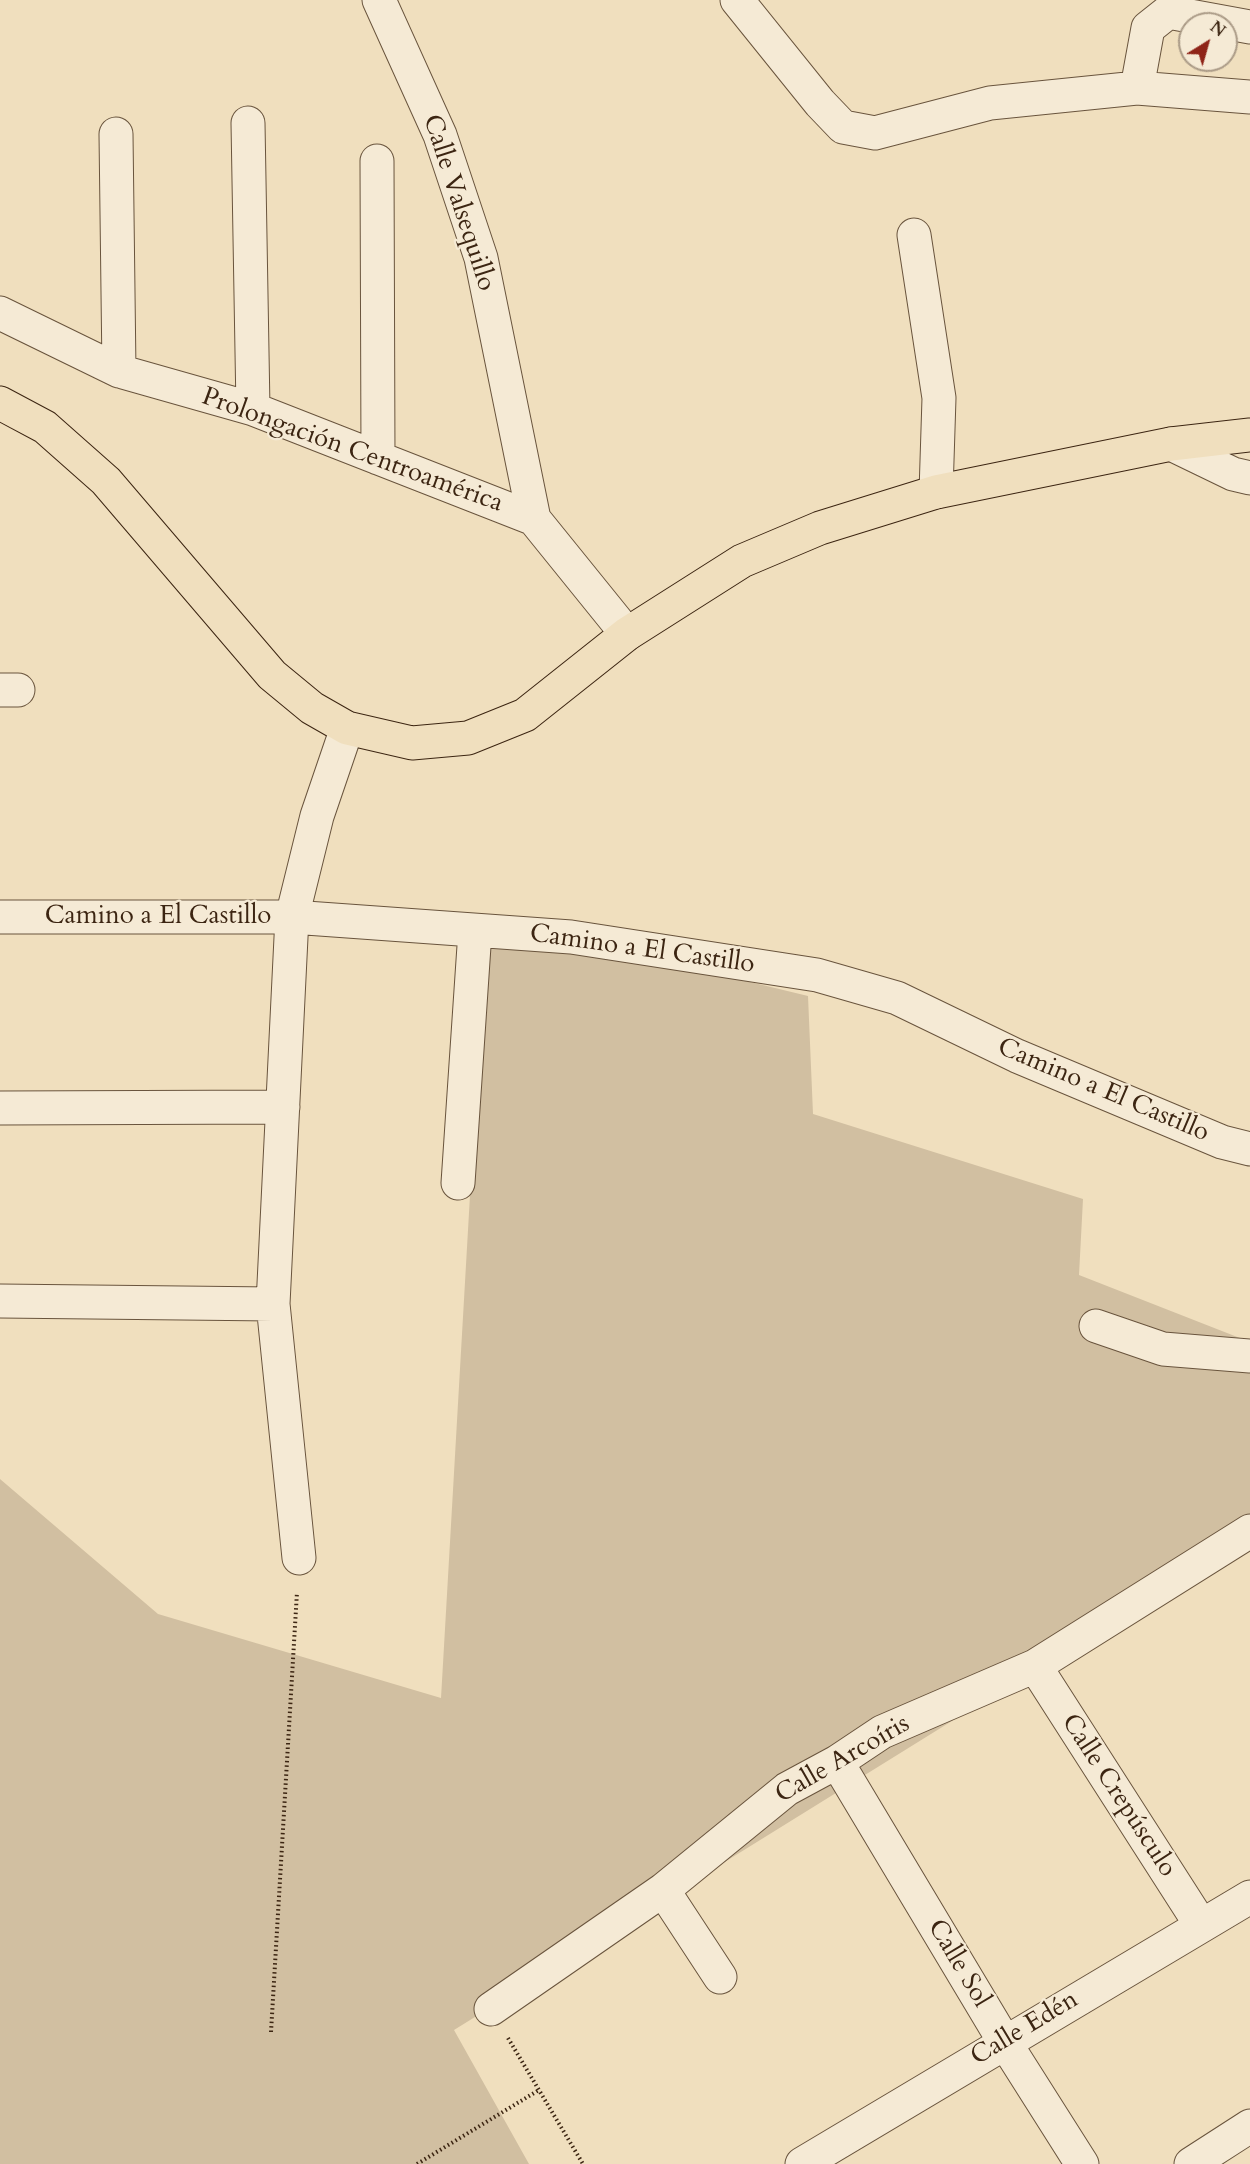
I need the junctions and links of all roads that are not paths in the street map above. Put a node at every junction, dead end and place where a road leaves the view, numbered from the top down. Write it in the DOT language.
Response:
graph roads {
  1 [pos="379,0"];
  2 [pos="737,0"];
  3 [pos="1250,27"];
  4 [pos="1139,77"];
  5 [pos="1250,97"];
  6 [pos="248,123"];
  7 [pos="116,134"];
  8 [pos="377,161"];
  9 [pos="914,235"];
  10 [pos="0,313"];
  11 [pos="119,371"];
  12 [pos="0,403"];
  13 [pos="253,409"];
  14 [pos="1250,435"];
  15 [pos="1172,444"];
  16 [pos="378,458"];
  17 [pos="1250,478"];
  18 [pos="936,492"];
  19 [pos="534,519"];
  20 [pos="627,634"];
  21 [pos="347,728"];
  22 [pos="0,917"];
  23 [pos="292,917"];
  24 [pos="475,931"];
  25 [pos="283,1107"];
  26 [pos="0,1108"];
  27 [pos="1250,1149"];
  28 [pos="458,1183"];
  29 [pos="0,1301"];
  30 [pos="273,1304"];
  31 [pos="1096,1326"];
  32 [pos="1250,1356"];
  33 [pos="1250,1531"];
  34 [pos="299,1558"];
  35 [pos="1035,1666"];
  36 [pos="837,1762"];
  37 [pos="663,1890"];
  38 [pos="1250,1897"];
  39 [pos="1201,1925"];
  40 [pos="720,1977"];
  41 [pos="491,2009"];
  42 [pos="1004,2041"];
  43 [pos="1250,2126"];
  44 [pos="802,2164"];
  45 [pos="1082,2164"];
  46 [pos="1191,2164"];
  1 -- 19 [label="street, Calle Valsequillo"];
  2 -- 4 [label="street"];
  3 -- 4 [label="street"];
  4 -- 5 [label="street"];
  6 -- 13 [label="street"];
  7 -- 11 [label="street"];
  8 -- 16 [label="street"];
  9 -- 18 [label="street"];
  10 -- 11 [label="street, Prolongación Centroamérica"];
  11 -- 13 [label="street, Prolongación Centroamérica"];
  12 -- 21 [label="main road"];
  13 -- 16 [label="street, Prolongación Centroamérica"];
  14 -- 15 [label="main road"];
  15 -- 17 [label="street"];
  15 -- 18 [label="main road"];
  16 -- 19 [label="street, Prolongación Centroamérica"];
  18 -- 20 [label="main road"];
  19 -- 20 [label="street, Prolongación Centroamérica"];
  20 -- 21 [label="main road"];
  21 -- 23 [label="street"];
  22 -- 23 [label="street, Camino a El Castillo"];
  23 -- 24 [label="street, Camino a El Castillo"];
  23 -- 25 [label="street"];
  24 -- 27 [label="street, Camino a El Castillo"];
  24 -- 28 [label="street"];
  25 -- 26 [label="street"];
  25 -- 30 [label="street"];
  29 -- 30 [label="street"];
  30 -- 34 [label="street"];
  31 -- 32 [label="street"];
  33 -- 35 [label="street, Calle Arcoíris"];
  35 -- 36 [label="street, Calle Arcoíris"];
  35 -- 39 [label="street, Calle Crepúsculo"];
  36 -- 37 [label="street, Calle Arcoíris"];
  36 -- 42 [label="street, Calle Sol"];
  37 -- 40 [label="street"];
  37 -- 41 [label="street, Calle Arcoíris"];
  38 -- 39 [label="street, Calle Edén"];
  39 -- 42 [label="street, Calle Edén"];
  42 -- 44 [label="street, Calle Edén"];
  42 -- 45 [label="street, Calle Sol"];
  43 -- 46 [label="street"];
}
